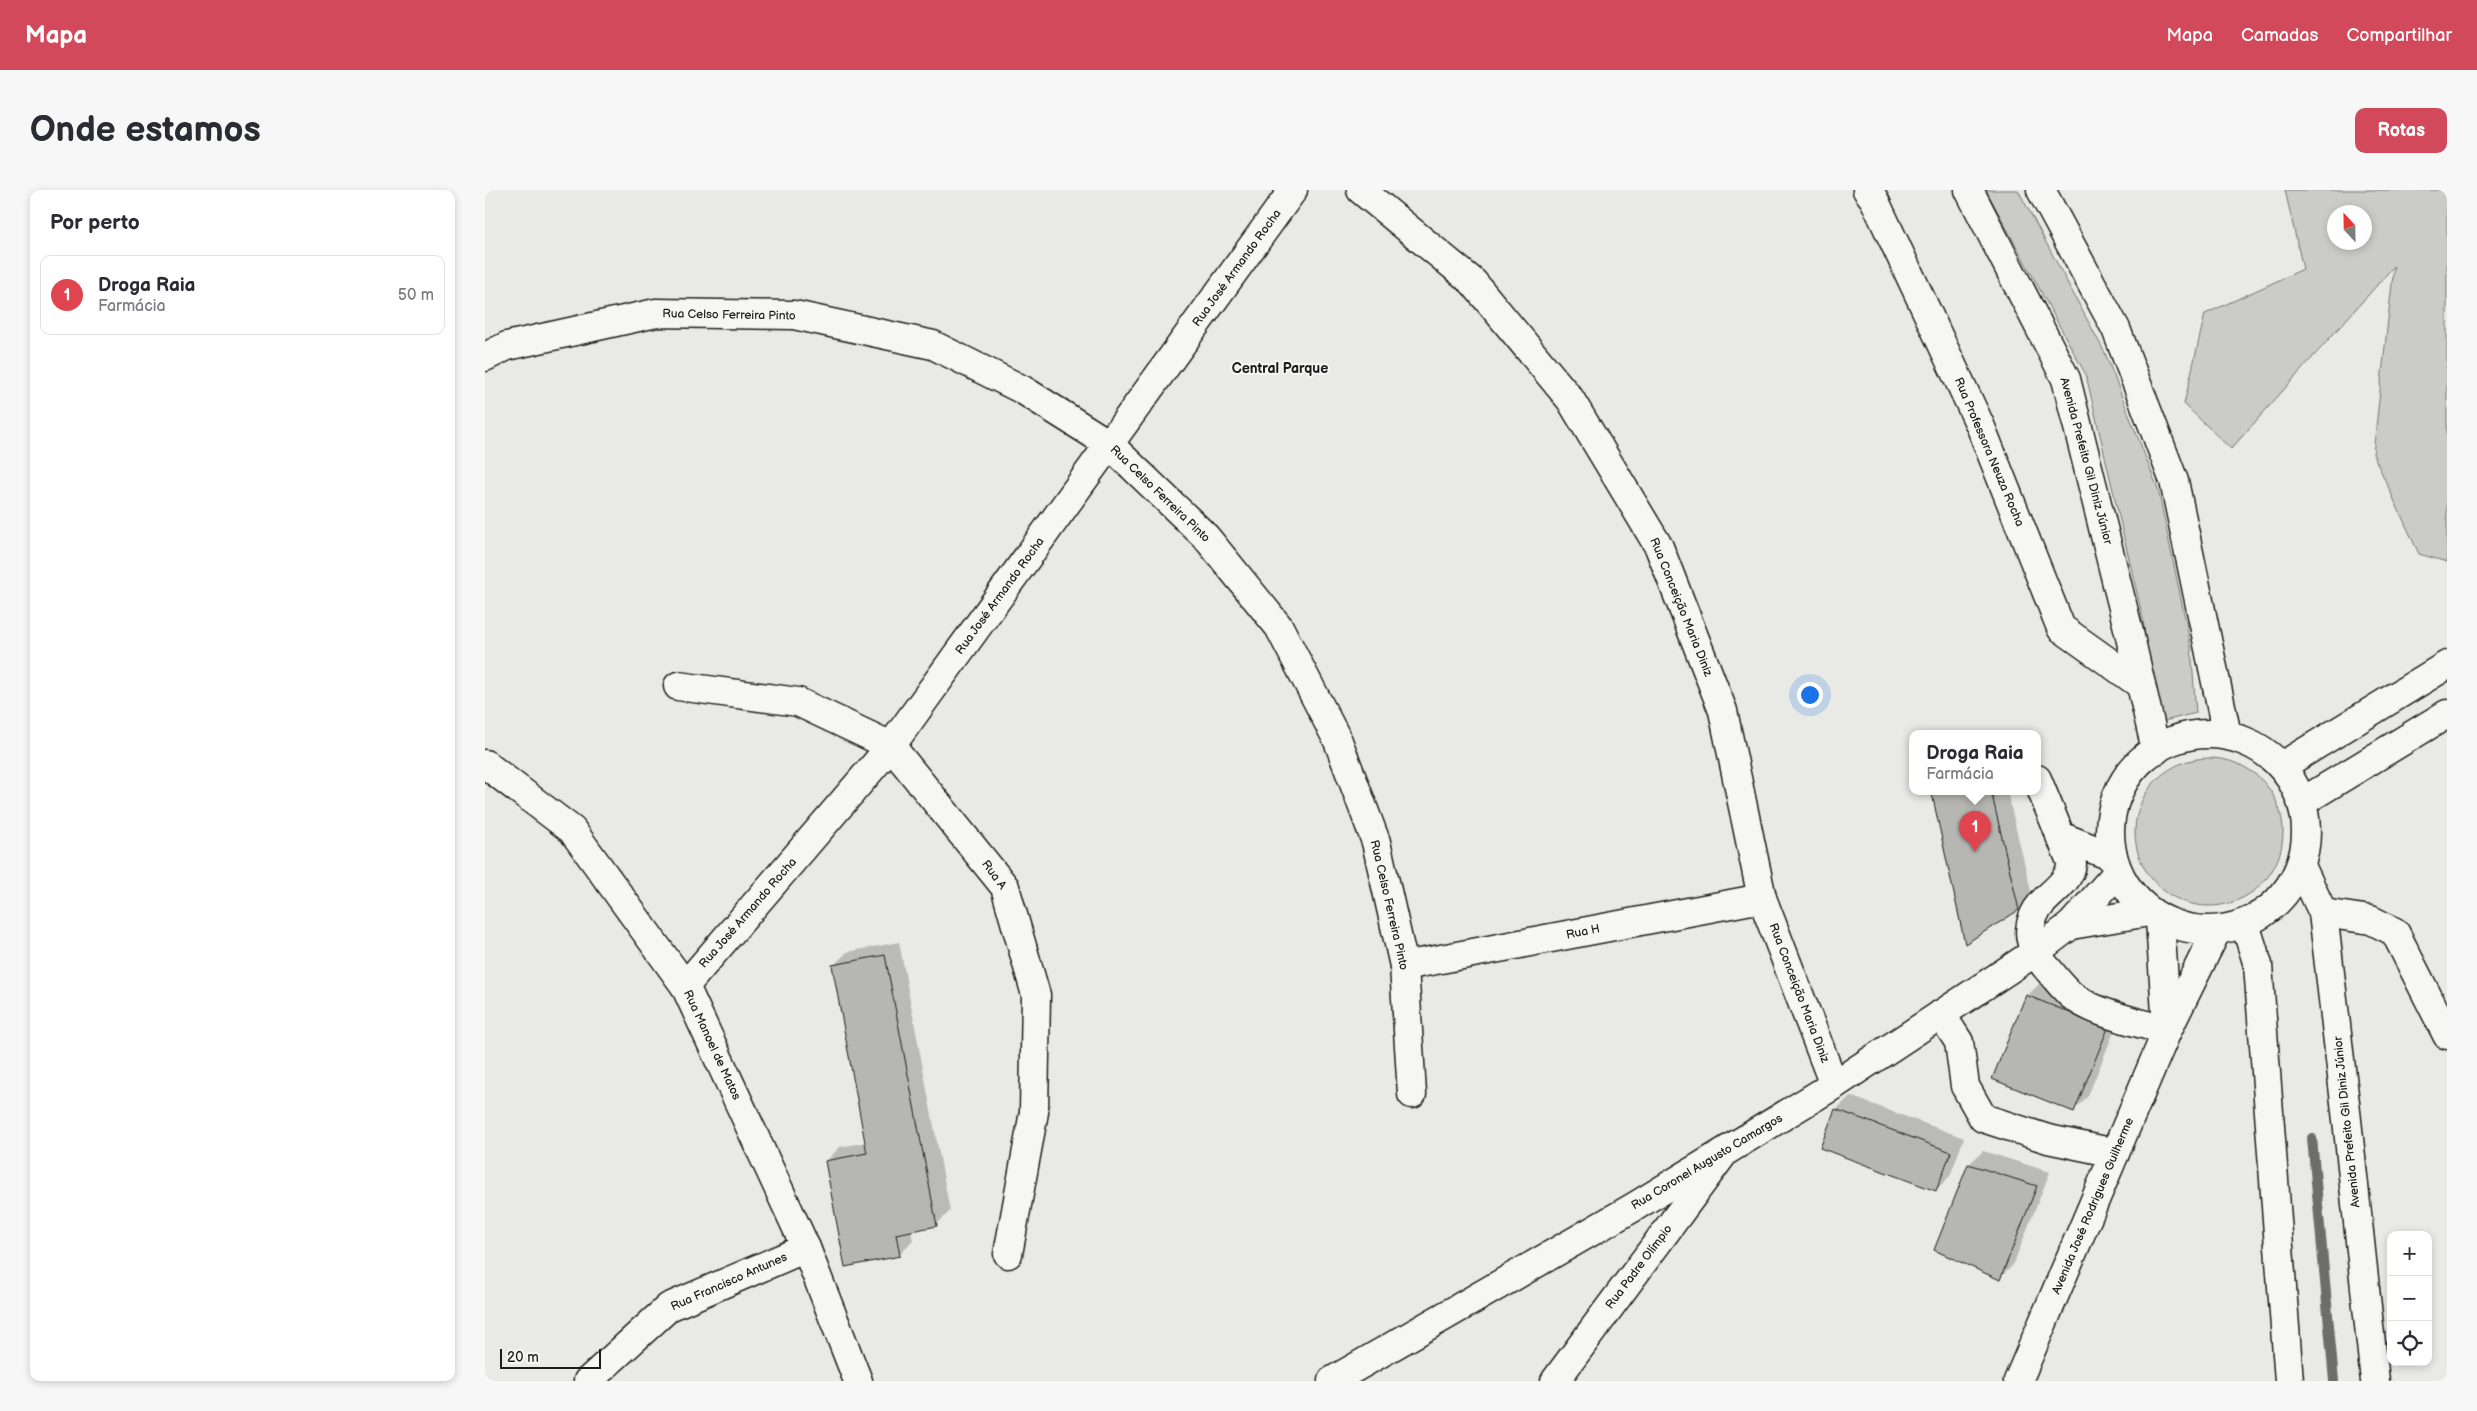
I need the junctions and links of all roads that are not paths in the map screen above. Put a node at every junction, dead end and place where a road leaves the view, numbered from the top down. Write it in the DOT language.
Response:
graph roads {
  1 [pos="1293,190"];
  2 [pos="1361,190"];
  3 [pos="1867,190"];
  4 [pos="1969,190"];
  5 [pos="2041,190"];
  6 [pos="485,357"];
  7 [pos="1109,444"];
  8 [pos="2447,665"];
  9 [pos="678,686"];
  10 [pos="2141,686"];
  11 [pos="2447,714"];
  12 [pos="2227,735"];
  13 [pos="891,746"];
  14 [pos="2156,750"];
  15 [pos="485,764"];
  16 [pos="2282,766"];
  17 [pos="2041,789"];
  18 [pos="2302,802"];
  19 [pos="2060,836"];
  20 [pos="2115,865"];
  21 [pos="2302,868"];
  22 [pos="1762,898"];
  23 [pos="2323,913"];
  24 [pos="2155,916"];
  25 [pos="2245,924"];
  26 [pos="2071,925"];
  27 [pos="2217,930"];
  28 [pos="2034,953"];
  29 [pos="1404,966"];
  30 [pos="685,986"];
  31 [pos="1941,1014"];
  32 [pos="2167,1031"];
  33 [pos="2447,1035"];
  34 [pos="1834,1085"];
  35 [pos="1412,1094"];
  36 [pos="1723,1153"];
  37 [pos="2115,1153"];
  38 [pos="806,1248"];
  39 [pos="1008,1254"];
  40 [pos="588,1381"];
  41 [pos="858,1381"];
  42 [pos="1332,1381"];
  43 [pos="1555,1381"];
  44 [pos="2018,1381"];
  45 [pos="2289,1381"];
  46 [pos="2375,1381"];
  1 -- 7 [label="street, Rua José Armando Rocha"];
  2 -- 22 [label="street, Rua Conceição Maria Diniz"];
  3 -- 10 [label="street, Rua Professora Neuza Rocha"];
  4 -- 10 [label="street, Avenida Prefeito Gil Diniz Júnior"];
  5 -- 12 [label="street"];
  6 -- 7 [label="street, Rua Celso Ferreira Pinto"];
  7 -- 13 [label="street, Rua José Armando Rocha"];
  7 -- 29 [label="street, Rua Celso Ferreira Pinto"];
  8 -- 16 [label="street"];
  9 -- 13 [label="street, Rua A"];
  10 -- 14 [label="street, Avenida Prefeito Gil Diniz Júnior"];
  11 -- 18 [label="street"];
  12 -- 14 [label="street"];
  12 -- 16 [label="street"];
  13 -- 30 [label="street, Rua José Armando Rocha"];
  13 -- 39 [label="street, Rua A"];
  14 -- 20 [label="street"];
  15 -- 30 [label="street, Rua Manoel de Matos"];
  16 -- 18 [label="street"];
  17 -- 19 [label="street"];
  18 -- 21 [label="street"];
  19 -- 20 [label="street"];
  19 -- 28 [label="street"];
  20 -- 24 [label="street"];
  20 -- 26 [label="street, Rua Coronel Augusto Camargos"];
  21 -- 23 [label="street, Avenida Prefeito Gil Diniz Júnior"];
  21 -- 25 [label="street"];
  22 -- 29 [label="street, Rua H"];
  22 -- 34 [label="street, Rua Conceição Maria Diniz"];
  23 -- 33 [label="street"];
  23 -- 46 [label="street, Avenida Prefeito Gil Diniz Júnior"];
  24 -- 26 [label="street, Rua Coronel Augusto Camargos"];
  24 -- 27 [label="street"];
  24 -- 32 [label="street, Avenida José Rodrigues Guilherme"];
  25 -- 27 [label="street"];
  25 -- 45 [label="street"];
  26 -- 28 [label="street, Rua Coronel Augusto Camargos"];
  27 -- 32 [label="street, Avenida José Rodrigues Guilherme"];
  28 -- 31 [label="street, Rua Coronel Augusto Camargos"];
  28 -- 32 [label="street"];
  29 -- 35 [label="street, Rua Celso Ferreira Pinto"];
  30 -- 38 [label="street, Rua Manoel de Matos"];
  31 -- 34 [label="street, Rua Coronel Augusto Camargos"];
  31 -- 37 [label="street"];
  32 -- 37 [label="street, Avenida José Rodrigues Guilherme"];
  34 -- 36 [label="street, Rua Coronel Augusto Camargos"];
  36 -- 42 [label="street, Rua Coronel Augusto Camargos"];
  36 -- 43 [label="street, Rua Padre Olímpio"];
  37 -- 44 [label="street, Avenida José Rodrigues Guilherme"];
  38 -- 40 [label="street, Rua Francisco Antunes"];
  38 -- 41 [label="street, Rua Manoel de Matos"];
}
